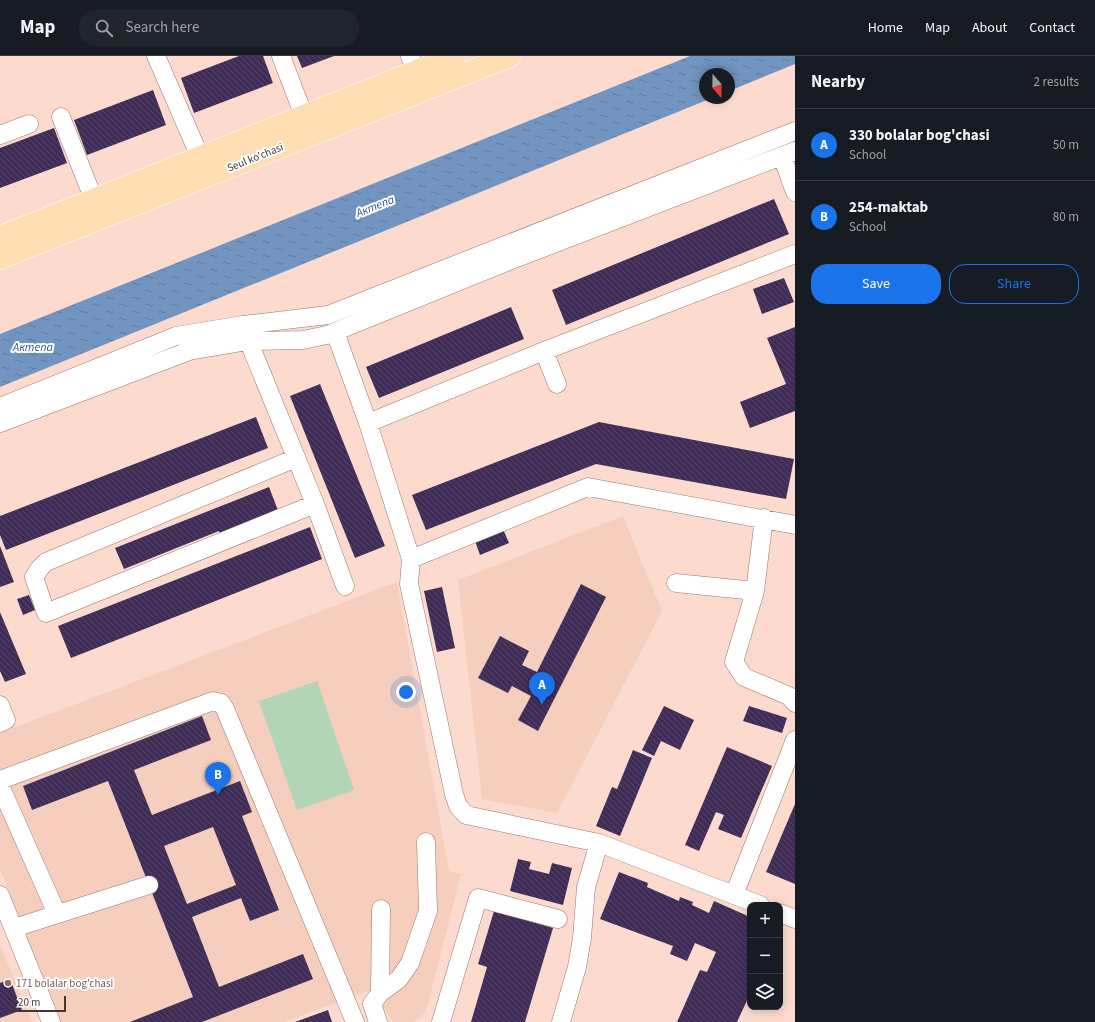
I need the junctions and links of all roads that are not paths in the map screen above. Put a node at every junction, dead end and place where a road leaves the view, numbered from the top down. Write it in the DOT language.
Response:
graph roads {
  1 [pos="156,56"];
  2 [pos="281,56"];
  3 [pos="455,56"];
  4 [pos="510,56"];
  5 [pos="417,73"];
  6 [pos="304,116"];
  7 [pos="61,118"];
  8 [pos="29,124"];
  9 [pos="795,131"];
  10 [pos="0,135"];
  11 [pos="788,153"];
  12 [pos="200,157"];
  13 [pos="795,192"];
  14 [pos="94,200"];
  15 [pos="0,237"];
  16 [pos="795,254"];
  17 [pos="0,258"];
  18 [pos="334,332"];
  19 [pos="245,333"];
  20 [pos="544,351"];
  21 [pos="557,384"];
  22 [pos="0,407"];
  23 [pos="0,423"];
  24 [pos="368,423"];
  25 [pos="296,458"];
  26 [pos="315,504"];
  27 [pos="764,518"];
  28 [pos="795,525"];
  29 [pos="411,559"];
  30 [pos="676,583"];
  31 [pos="345,586"];
  32 [pos="756,591"];
  33 [pos="795,703"];
  34 [pos="0,705"];
  35 [pos="0,723"];
  36 [pos="795,740"];
  37 [pos="426,842"];
  38 [pos="599,843"];
  39 [pos="149,885"];
  40 [pos="0,895"];
  41 [pos="734,895"];
  42 [pos="752,902"];
  43 [pos="381,909"];
  44 [pos="57,914"];
  45 [pos="783,914"];
  46 [pos="558,919"];
  47 [pos="795,919"];
  48 [pos="14,928"];
  49 [pos="380,993"];
  50 [pos="51,1022"];
  51 [pos="355,1022"];
  52 [pos="378,1022"];
  53 [pos="441,1022"];
  54 [pos="561,1022"];
  1 -- 12 [label="street"];
  2 -- 6 [label="street"];
  3 -- 5 [label="main road"];
  4 -- 5 [label="main road, Seul ko'chasi"];
  5 -- 6 [label="main road, Seul ko'chasi"];
  5 -- 17 [label="main road, Seul ko'chasi"];
  6 -- 12 [label="main road, Seul ko'chasi"];
  7 -- 14 [label="street"];
  8 -- 10 [label="street"];
  9 -- 19 [label="street"];
  11 -- 13 [label="street"];
  11 -- 18 [label="street"];
  12 -- 14 [label="main road, Seul ko'chasi"];
  14 -- 15 [label="main road, Seul ko'chasi"];
  16 -- 20 [label="street"];
  18 -- 19 [label="street"];
  18 -- 24 [label="street"];
  19 -- 22 [label="street"];
  19 -- 23 [label="street"];
  19 -- 25 [label="street"];
  20 -- 21 [label="street"];
  20 -- 24 [label="street"];
  24 -- 29 [label="street"];
  25 -- 26 [label="street"];
  25 -- 26 [label="street"];
  26 -- 31 [label="street"];
  27 -- 28 [label="street"];
  27 -- 29 [label="street"];
  27 -- 32 [label="street"];
  29 -- 38 [label="street"];
  30 -- 32 [label="street"];
  32 -- 33 [label="street"];
  34 -- 35 [label="street"];
  36 -- 41 [label="street"];
  37 -- 49 [label="street"];
  38 -- 41 [label="street"];
  38 -- 54 [label="street"];
  39 -- 44 [label="street"];
  40 -- 48 [label="street"];
  41 -- 42 [label="street"];
  43 -- 49 [label="street"];
  44 -- 48 [label="street"];
  44 -- 51 [label="street"];
  45 -- 47 [label="street"];
  46 -- 53 [label="street"];
  48 -- 50 [label="street"];
  49 -- 52 [label="street"];
}
